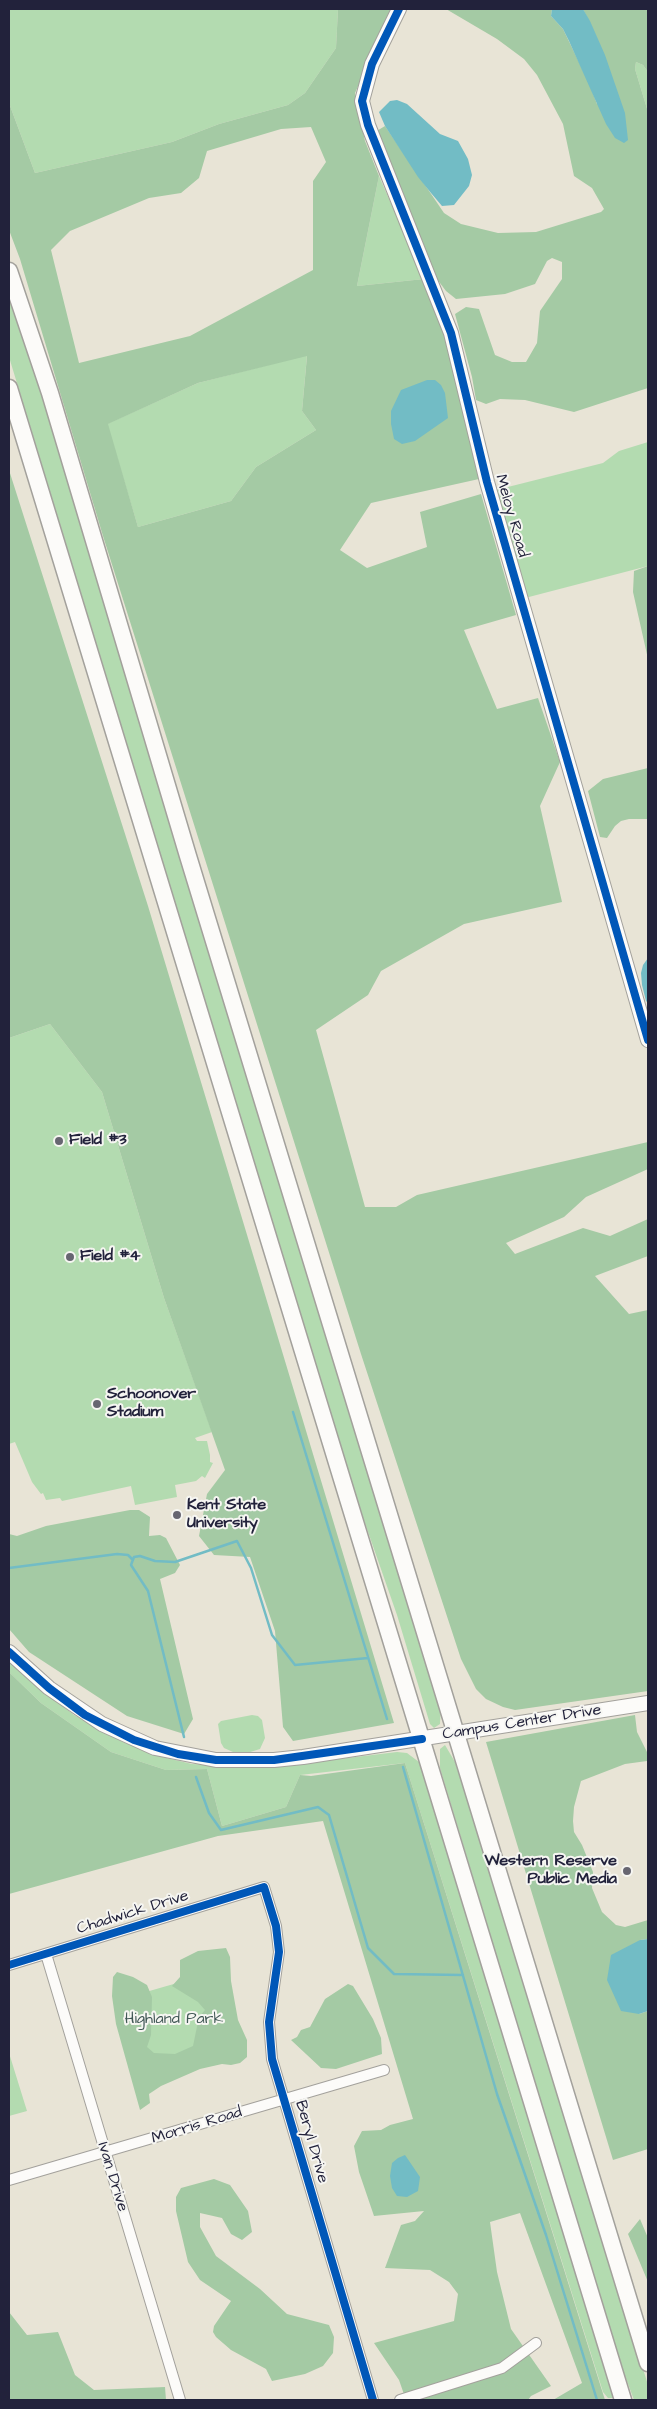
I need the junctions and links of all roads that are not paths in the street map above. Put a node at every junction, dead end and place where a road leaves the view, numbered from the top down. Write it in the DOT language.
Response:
graph roads {
  1 [pos="399,9"];
  2 [pos="9,271"];
  3 [pos="9,388"];
  4 [pos="648,1040"];
  5 [pos="9,1652"];
  6 [pos="648,1704"];
  7 [pos="456,1734"];
  8 [pos="422,1739"];
  9 [pos="264,1888"];
  10 [pos="46,1954"];
  11 [pos="9,1965"];
  12 [pos="384,2070"];
  13 [pos="284,2100"];
  14 [pos="105,2153"];
  15 [pos="9,2180"];
  16 [pos="536,2343"];
  17 [pos="648,2363"];
  18 [pos="180,2400"];
  19 [pos="373,2400"];
  20 [pos="400,2400"];
  21 [pos="623,2400"];
  1 -- 4 [label="street, Meloy Road"];
  2 -- 7 [label="main road"];
  3 -- 8 [label="main road"];
  5 -- 8 [label="street, Campus Center Drive"];
  6 -- 7 [label="street, Campus Center Drive"];
  7 -- 8 [label="street, Campus Center Drive"];
  7 -- 17 [label="main road"];
  8 -- 21 [label="main road"];
  9 -- 10 [label="street, Chadwick Drive"];
  9 -- 13 [label="street, Beryl Drive"];
  10 -- 11 [label="street, Chadwick Drive"];
  10 -- 14 [label="street, Ivan Drive"];
  12 -- 13 [label="street, Morris Road"];
  13 -- 14 [label="street, Morris Road"];
  13 -- 19 [label="street, Beryl Drive"];
  14 -- 15 [label="street, Morris Road"];
  14 -- 18 [label="street, Ivan Drive"];
  16 -- 20 [label="street"];
}
